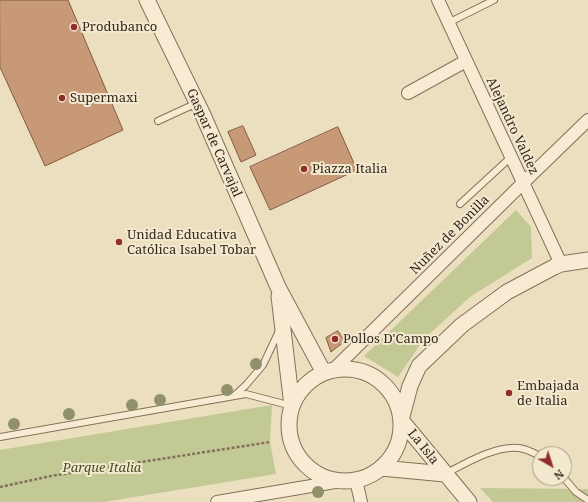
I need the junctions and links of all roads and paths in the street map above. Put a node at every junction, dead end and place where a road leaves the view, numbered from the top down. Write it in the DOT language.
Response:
graph roads {
  1 [pos="147,0"];
  2 [pos="438,0"];
  3 [pos="494,0"];
  4 [pos="448,23"];
  5 [pos="466,61"];
  6 [pos="408,93"];
  7 [pos="197,103"];
  8 [pos="588,120"];
  9 [pos="158,121"];
  10 [pos="511,157"];
  11 [pos="523,183"];
  12 [pos="460,204"];
  13 [pos="588,260"];
  14 [pos="561,264"];
  15 [pos="278,288"];
  16 [pos="283,324"];
  17 [pos="329,371"];
  18 [pos="235,396"];
  19 [pos="292,406"];
  20 [pos="402,420"];
  21 [pos="0,436"];
  22 [pos="270,442"];
  23 [pos="532,453"];
  24 [pos="381,468"];
  25 [pos="445,474"];
  26 [pos="356,480"];
  27 [pos="341,481"];
  28 [pos="571,486"];
  29 [pos="0,487"];
  30 [pos="588,500"];
  31 [pos="217,502"];
  32 [pos="361,502"];
  33 [pos="469,502"];
  1 -- 7 [label="street, Gaspar de Carvajal"];
  2 -- 4 [label="street, Alejandro Valdez"];
  3 -- 4 [label="lane"];
  4 -- 5 [label="street, Alejandro Valdez"];
  5 -- 6 [label="street"];
  5 -- 10 [label="street, Alejandro Valdez"];
  7 -- 9 [label="lane"];
  7 -- 15 [label="street, Gaspar de Carvajal"];
  8 -- 11 [label="street, Nuñez de Bonilla"];
  10 -- 11 [label="street, Alejandro Valdez"];
  10 -- 12 [label="lane"];
  11 -- 14 [label="street, Alejandro Valdez"];
  11 -- 17 [label="street, Nuñez de Bonilla"];
  13 -- 14 [label="street"];
  14 -- 20 [label="street"];
  15 -- 16 [label="street, Gaspar de Carvajal"];
  15 -- 17 [label="street, Gaspar de Carvajal"];
  16 -- 18 [label="lane"];
  16 -- 19 [label="street, Gaspar de Carvajal"];
  17 -- 19 [label="street, Gaspar de Carvajal"];
  17 -- 20 [label="street, Gaspar de Carvajal"];
  18 -- 19 [label="lane"];
  18 -- 21 [label="lane"];
  19 -- 27 [label="street, Gaspar de Carvajal"];
  20 -- 24 [label="street, Gaspar de Carvajal"];
  20 -- 25 [label="street, La Isla"];
  22 -- 29 [label="path"];
  23 -- 25 [label="lane"];
  24 -- 25 [label="street, La Isla"];
  24 -- 26 [label="street, Gaspar de Carvajal"];
  25 -- 33 [label="street, La Isla"];
  26 -- 27 [label="street, Gaspar de Carvajal"];
  26 -- 32 [label="street"];
  27 -- 31 [label="street"];
  28 -- 30 [label="lane"];
}
